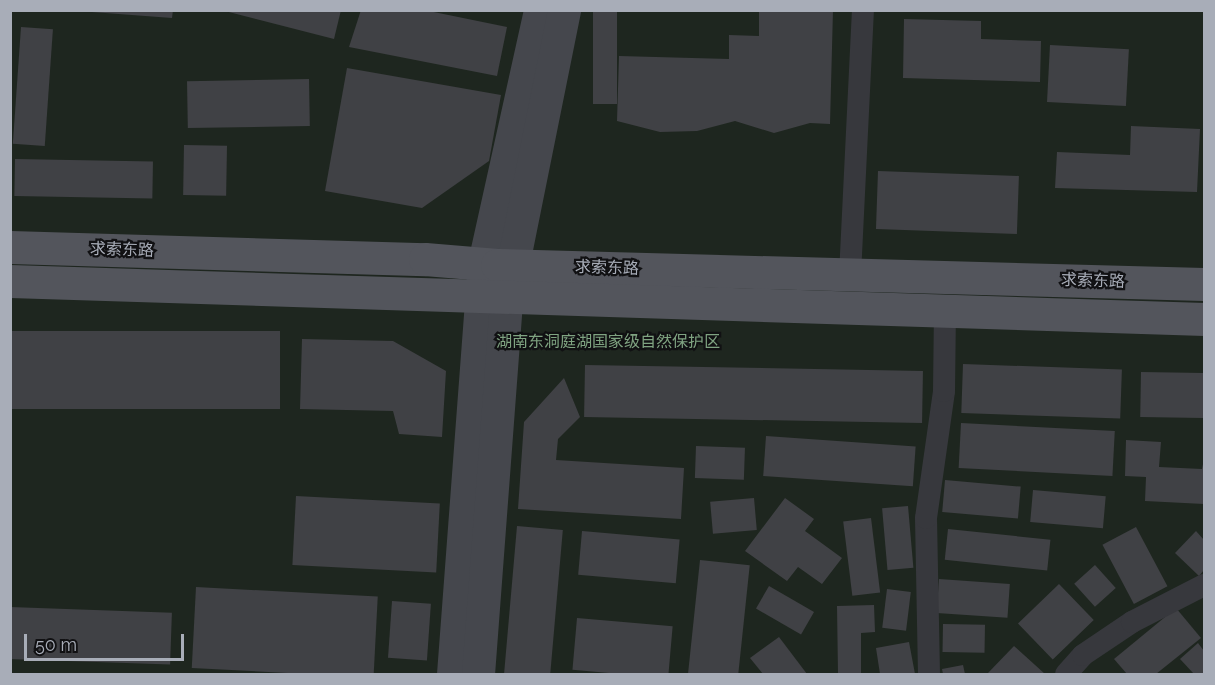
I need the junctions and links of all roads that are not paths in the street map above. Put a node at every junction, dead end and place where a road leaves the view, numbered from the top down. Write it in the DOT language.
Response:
graph roads {
  1 [pos="540,10"];
  2 [pos="564,10"];
  3 [pos="863,10"];
  4 [pos="10,247"];
  5 [pos="498,264"];
  6 [pos="850,275"];
  7 [pos="10,281"];
  8 [pos="1204,284"];
  9 [pos="494,298"];
  10 [pos="945,312"];
  11 [pos="1204,319"];
  12 [pos="1204,585"];
  13 [pos="453,675"];
  14 [pos="478,675"];
  15 [pos="929,675"];
  16 [pos="1066,675"];
  1 -- 5 [label="main road"];
  2 -- 5 [label="main road"];
  3 -- 6 [label="street"];
  4 -- 5 [label="main road, 求索东路"];
  5 -- 6 [label="main road, 求索东路"];
  5 -- 9 [label="main road"];
  6 -- 8 [label="main road, 求索东路"];
  7 -- 9 [label="main road, 求索东路"];
  9 -- 10 [label="main road, 求索东路"];
  9 -- 13 [label="main road"];
  9 -- 14 [label="main road"];
  10 -- 11 [label="main road, 求索东路"];
  10 -- 15 [label="street"];
  12 -- 16 [label="street"];
}
